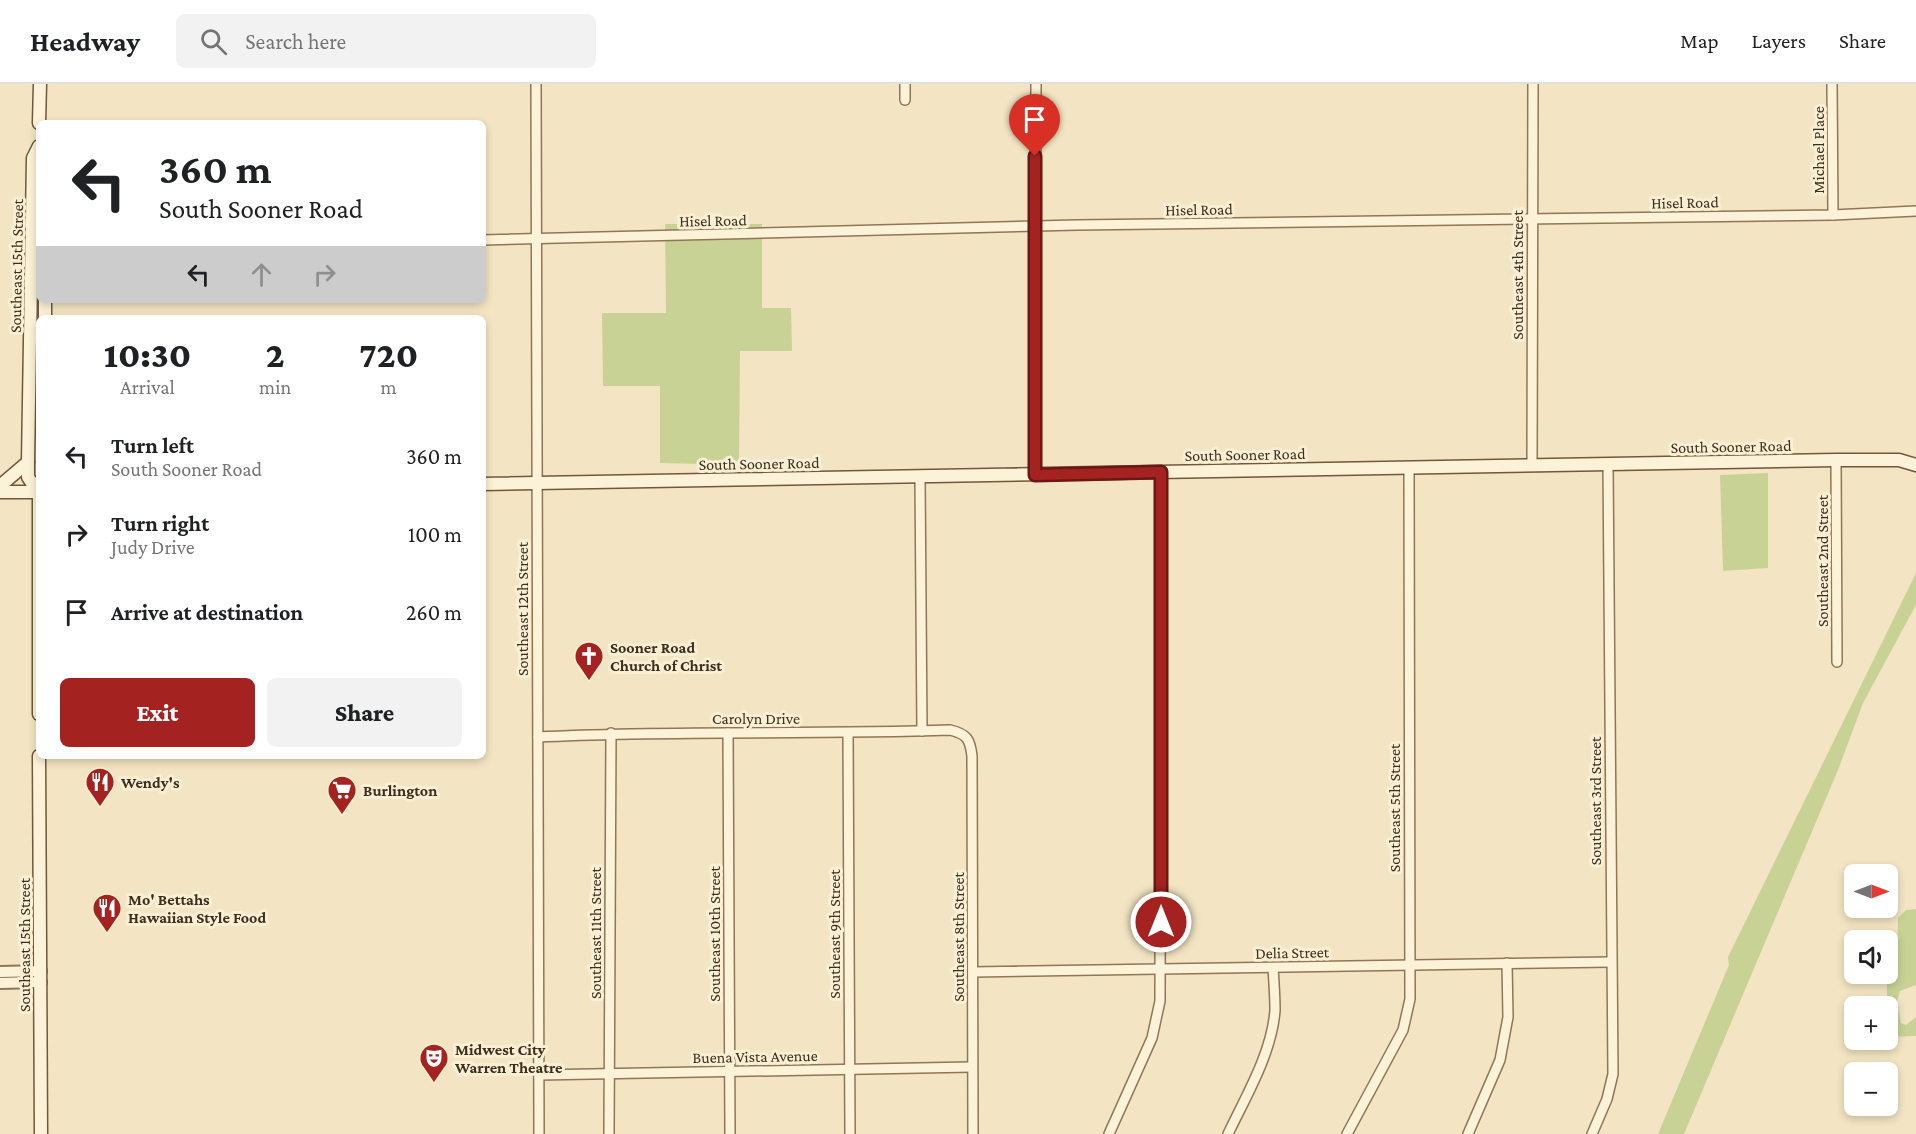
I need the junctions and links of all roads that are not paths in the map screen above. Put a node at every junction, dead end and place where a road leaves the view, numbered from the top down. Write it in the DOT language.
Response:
graph roads {
  1 [pos="40,84"];
  2 [pos="536,84"];
  3 [pos="905,84"];
  4 [pos="1036,84"];
  5 [pos="1533,84"];
  6 [pos="1832,84"];
  7 [pos="904,100"];
  8 [pos="39,120"];
  9 [pos="36,152"];
  10 [pos="1916,211"];
  11 [pos="1833,215"];
  12 [pos="1531,219"];
  13 [pos="1035,227"];
  14 [pos="536,239"];
  15 [pos="486,240"];
  16 [pos="36,243"];
  17 [pos="32,314"];
  18 [pos="38,315"];
  19 [pos="1916,454"];
  20 [pos="1836,460"];
  21 [pos="1899,460"];
  22 [pos="28,462"];
  23 [pos="1608,464"];
  24 [pos="1916,465"];
  25 [pos="1532,466"];
  26 [pos="1409,467"];
  27 [pos="1161,472"];
  28 [pos="1035,475"];
  29 [pos="920,477"];
  30 [pos="536,483"];
  31 [pos="486,484"];
  32 [pos="0,486"];
  33 [pos="36,487"];
  34 [pos="36,491"];
  35 [pos="0,492"];
  36 [pos="1837,662"];
  37 [pos="922,731"];
  38 [pos="611,733"];
  39 [pos="728,733"];
  40 [pos="848,733"];
  41 [pos="538,737"];
  42 [pos="970,741"];
  43 [pos="39,759"];
  44 [pos="1611,962"];
  45 [pos="1507,963"];
  46 [pos="1409,964"];
  47 [pos="1161,968"];
  48 [pos="1273,968"];
  49 [pos="0,972"];
  50 [pos="973,972"];
  51 [pos="40,977"];
  52 [pos="0,983"];
  53 [pos="972,1067"];
  54 [pos="850,1070"];
  55 [pos="730,1072"];
  56 [pos="538,1075"];
  57 [pos="609,1075"];
  58 [pos="41,1134"];
  59 [pos="538,1134"];
  60 [pos="609,1134"];
  61 [pos="730,1134"];
  62 [pos="850,1134"];
  63 [pos="972,1134"];
  64 [pos="1109,1134"];
  65 [pos="1228,1134"];
  66 [pos="1347,1134"];
  67 [pos="1468,1134"];
  68 [pos="1592,1134"];
  1 -- 8 [label="main road"];
  2 -- 14 [label="street, Southeast 12th Street"];
  3 -- 7 [label="street"];
  4 -- 13 [label="street"];
  5 -- 12 [label="street, Southeast 4th Street"];
  6 -- 11 [label="street, Michael Place"];
  9 -- 16 [label="main road, Southeast 15th Street"];
  10 -- 11 [label="street, Hisel Road"];
  11 -- 12 [label="street, Hisel Road"];
  12 -- 13 [label="street, Hisel Road"];
  12 -- 25 [label="street, Southeast 4th Street"];
  13 -- 14 [label="street, Hisel Road"];
  13 -- 28 [label="street"];
  14 -- 15 [label="street, Hisel Road"];
  14 -- 30 [label="street, Southeast 12th Street"];
  16 -- 17 [label="main road, Southeast 15th Street"];
  17 -- 18 [label="main road"];
  17 -- 22 [label="main road, Southeast 15th Street"];
  19 -- 21 [label="main road, South Sooner Road"];
  20 -- 21 [label="main road, South Sooner Road"];
  20 -- 23 [label="main road, South Sooner Road"];
  20 -- 36 [label="street, Southeast 2nd Street"];
  21 -- 24 [label="main road, South Sooner Road"];
  22 -- 32 [label="main road"];
  22 -- 33 [label="main road, Southeast 15th Street"];
  23 -- 25 [label="main road, South Sooner Road"];
  23 -- 44 [label="street, Southeast 3rd Street"];
  25 -- 26 [label="main road, South Sooner Road"];
  26 -- 27 [label="main road, South Sooner Road"];
  26 -- 46 [label="street, Southeast 5th Street"];
  27 -- 28 [label="main road, South Sooner Road"];
  27 -- 47 [label="street"];
  28 -- 29 [label="main road, South Sooner Road"];
  29 -- 30 [label="main road, South Sooner Road"];
  29 -- 37 [label="street"];
  30 -- 31 [label="main road, South Sooner Road"];
  30 -- 41 [label="street, Southeast 12th Street"];
  34 -- 35 [label="main road"];
  37 -- 40 [label="street, Carolyn Drive"];
  37 -- 42 [label="street, Carolyn Drive"];
  38 -- 39 [label="street, Carolyn Drive"];
  38 -- 41 [label="street, Carolyn Drive"];
  38 -- 57 [label="street, Southeast 11th Street"];
  39 -- 40 [label="street, Carolyn Drive"];
  39 -- 55 [label="street, Southeast 10th Street"];
  40 -- 54 [label="street, Southeast 9th Street"];
  41 -- 56 [label="street, Southeast 12th Street"];
  42 -- 50 [label="street, Southeast 8th Street"];
  43 -- 51 [label="main road, Southeast 15th Street"];
  44 -- 45 [label="street, Delia Street"];
  44 -- 68 [label="street, Southeast 3rd Street"];
  45 -- 46 [label="street, Delia Street"];
  45 -- 67 [label="street"];
  46 -- 48 [label="street, Delia Street"];
  46 -- 66 [label="street, Southeast 5th Street"];
  47 -- 48 [label="street, Delia Street"];
  47 -- 50 [label="street, Delia Street"];
  47 -- 64 [label="street"];
  48 -- 65 [label="street"];
  49 -- 51 [label="street"];
  50 -- 53 [label="street, Southeast 8th Street"];
  51 -- 52 [label="street"];
  51 -- 58 [label="main road, Southeast 15th Street"];
  53 -- 54 [label="street, Buena Vista Avenue"];
  53 -- 63 [label="street, Southeast 8th Street"];
  54 -- 55 [label="street, Buena Vista Avenue"];
  54 -- 62 [label="street, Southeast 9th Street"];
  55 -- 57 [label="street, Buena Vista Avenue"];
  55 -- 61 [label="street, Southeast 10th Street"];
  56 -- 57 [label="street, Buena Vista Avenue"];
  56 -- 59 [label="street, Southeast 12th Street"];
  57 -- 60 [label="street, Southeast 11th Street"];
}
